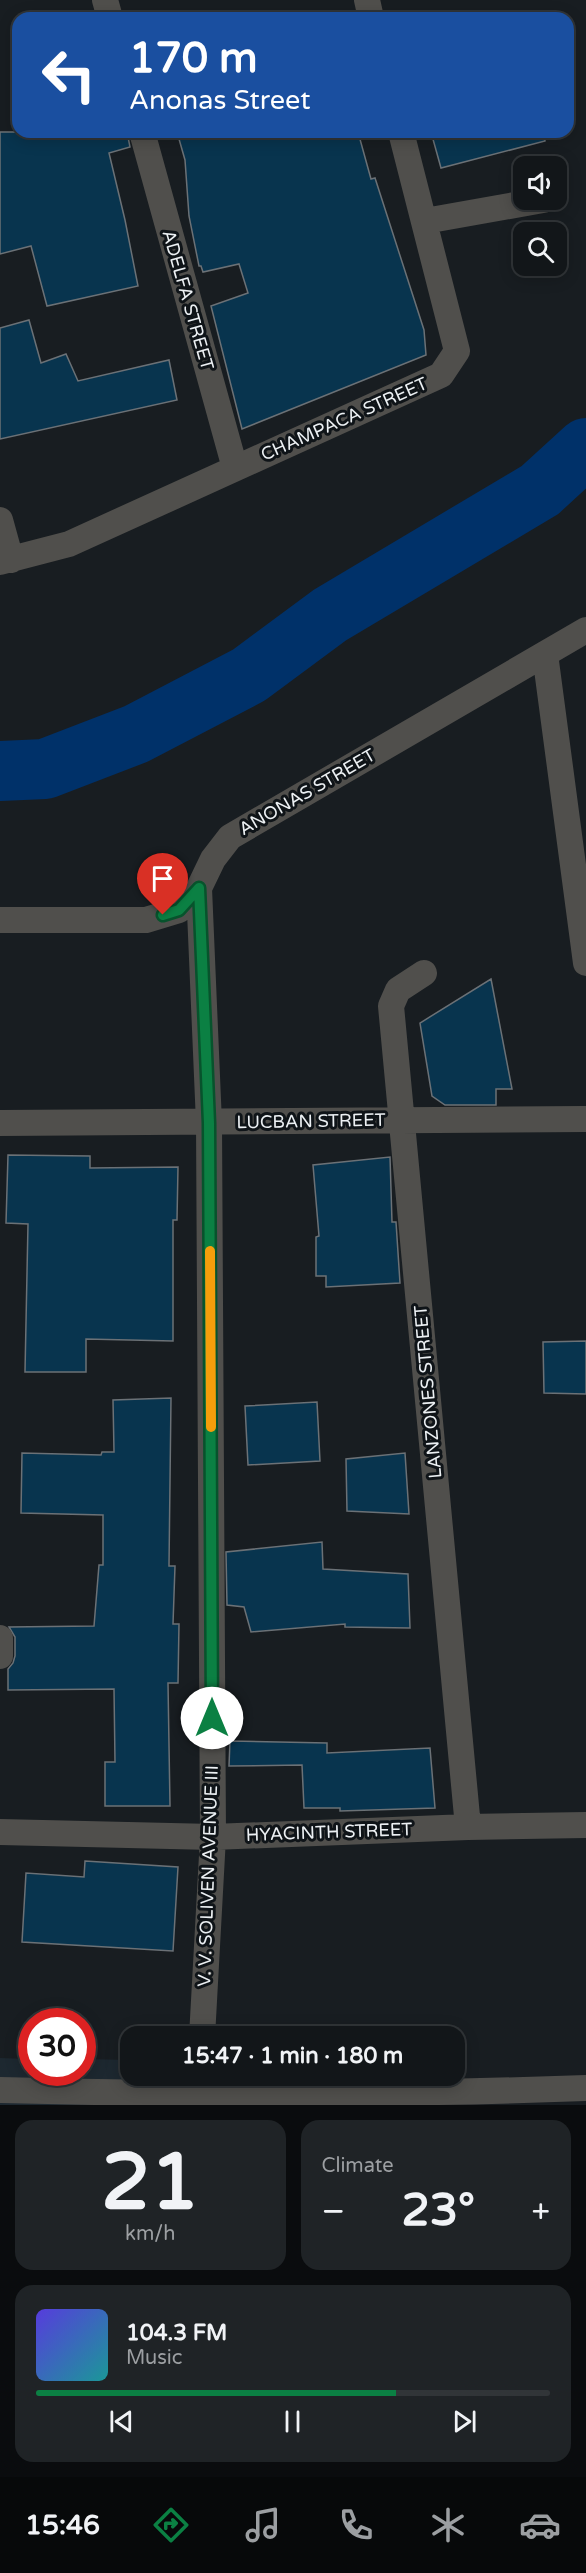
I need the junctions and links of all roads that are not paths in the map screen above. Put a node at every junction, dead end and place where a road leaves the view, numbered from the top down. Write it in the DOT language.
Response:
graph roads {
  1 [pos="144,138"];
  2 [pos="403,138"];
  3 [pos="513,206"];
  4 [pos="425,222"];
  5 [pos="235,468"];
  6 [pos="0,520"];
  7 [pos="5,561"];
  8 [pos="586,630"];
  9 [pos="545,654"];
  10 [pos="199,888"];
  11 [pos="0,920"];
  12 [pos="586,963"];
  13 [pos="424,973"];
  14 [pos="402,1119"];
  15 [pos="586,1119"];
  16 [pos="209,1123"];
  17 [pos="0,1124"];
  18 [pos="0,1638"];
  19 [pos="0,1656"];
  20 [pos="586,1824"];
  21 [pos="468,1827"];
  22 [pos="0,1832"];
  23 [pos="213,1837"];
  24 [pos="203,2026"];
  25 [pos="586,2088"];
  26 [pos="0,2090"];
  27 [pos="200,2092"];
  1 -- 5 [label="street, ADELFA STREET"];
  2 -- 4 [label="street, CHAMPACA STREET"];
  3 -- 4 [label="street"];
  4 -- 5 [label="street, CHAMPACA STREET"];
  5 -- 7 [label="street, CHAMPACA STREET"];
  6 -- 7 [label="street"];
  8 -- 9 [label="street, ANONAS STREET"];
  9 -- 10 [label="street, ANONAS STREET"];
  9 -- 12 [label="street"];
  10 -- 11 [label="street, ANONAS STREET"];
  10 -- 16 [label="street, V. V. SOLIVEN AVENUE III"];
  13 -- 14 [label="street, LANZONES STREET"];
  14 -- 15 [label="street, LUCBAN STREET"];
  14 -- 16 [label="street, LUCBAN STREET"];
  14 -- 21 [label="street, LANZONES STREET"];
  16 -- 17 [label="street, LUCBAN STREET"];
  16 -- 23 [label="street, V. V. SOLIVEN AVENUE III"];
  18 -- 19 [label="street"];
  20 -- 21 [label="street, HYACINTH STREET"];
  21 -- 23 [label="street, HYACINTH STREET"];
  22 -- 23 [label="street, HYACINTH STREET"];
  23 -- 24 [label="street, V. V. SOLIVEN AVENUE III"];
  25 -- 27 [label="street"];
  26 -- 27 [label="street"];
}
